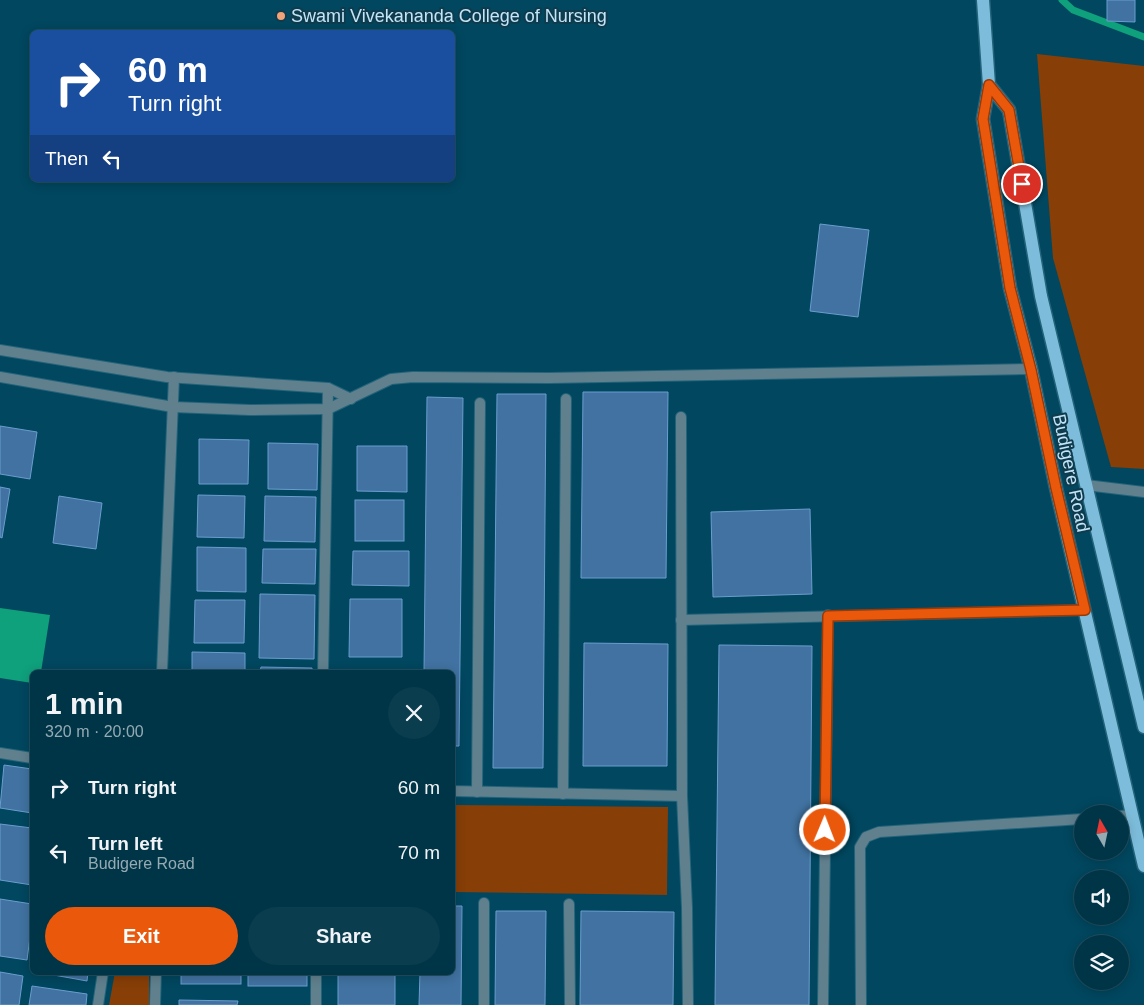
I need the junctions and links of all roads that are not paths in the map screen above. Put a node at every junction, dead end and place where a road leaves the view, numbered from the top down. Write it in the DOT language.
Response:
graph roads {
  1 [pos="983,0"];
  2 [pos="989,85"];
  3 [pos="0,350"];
  4 [pos="1031,370"];
  5 [pos="0,377"];
  6 [pos="174,378"];
  7 [pos="328,388"];
  8 [pos="351,399"];
  9 [pos="566,399"];
  10 [pos="480,403"];
  11 [pos="173,407"];
  12 [pos="328,409"];
  13 [pos="681,417"];
  14 [pos="1086,485"];
  15 [pos="1144,492"];
  16 [pos="1085,610"];
  17 [pos="828,616"];
  18 [pos="681,620"];
  19 [pos="162,670"];
  20 [pos="323,670"];
  21 [pos="1144,726"];
  22 [pos="0,753"];
  23 [pos="30,758"];
  24 [pos="455,791"];
  25 [pos="477,792"];
  26 [pos="563,794"];
  27 [pos="682,796"];
  28 [pos="1124,805"];
  29 [pos="1074,820"];
  30 [pos="1129,824"];
  31 [pos="1144,866"];
  32 [pos="484,903"];
  33 [pos="569,904"];
  34 [pos="103,975"];
  35 [pos="156,975"];
  36 [pos="316,975"];
  37 [pos="98,1005"];
  38 [pos="155,1005"];
  39 [pos="316,1005"];
  40 [pos="484,1005"];
  41 [pos="570,1005"];
  42 [pos="688,1005"];
  43 [pos="823,1005"];
  44 [pos="861,1005"];
  1 -- 2 [label="main road, Budigere Road"];
  2 -- 4 [label="main road, Budigere Road"];
  2 -- 14 [label="main road, Budigere Road"];
  3 -- 6 [label="street"];
  4 -- 8 [label="street"];
  4 -- 16 [label="main road, Budigere Road"];
  5 -- 11 [label="street"];
  6 -- 7 [label="street"];
  6 -- 11 [label="street"];
  7 -- 8 [label="street"];
  7 -- 12 [label="street"];
  8 -- 12 [label="street"];
  9 -- 26 [label="street"];
  10 -- 25 [label="street"];
  11 -- 12 [label="street"];
  11 -- 19 [label="street"];
  12 -- 20 [label="street"];
  13 -- 18 [label="street"];
  14 -- 15 [label="street"];
  14 -- 21 [label="main road, Budigere Road"];
  16 -- 17 [label="street"];
  16 -- 28 [label="main road, Budigere Road"];
  17 -- 18 [label="street"];
  17 -- 43 [label="street"];
  18 -- 27 [label="street"];
  22 -- 23 [label="street"];
  24 -- 25 [label="street"];
  25 -- 26 [label="street"];
  26 -- 27 [label="street"];
  27 -- 42 [label="street"];
  29 -- 44 [label="street"];
  30 -- 31 [label="main road, Budigere Road"];
  32 -- 40 [label="street"];
  33 -- 41 [label="street"];
  34 -- 37 [label="street"];
  35 -- 38 [label="street"];
  36 -- 39 [label="street"];
}
